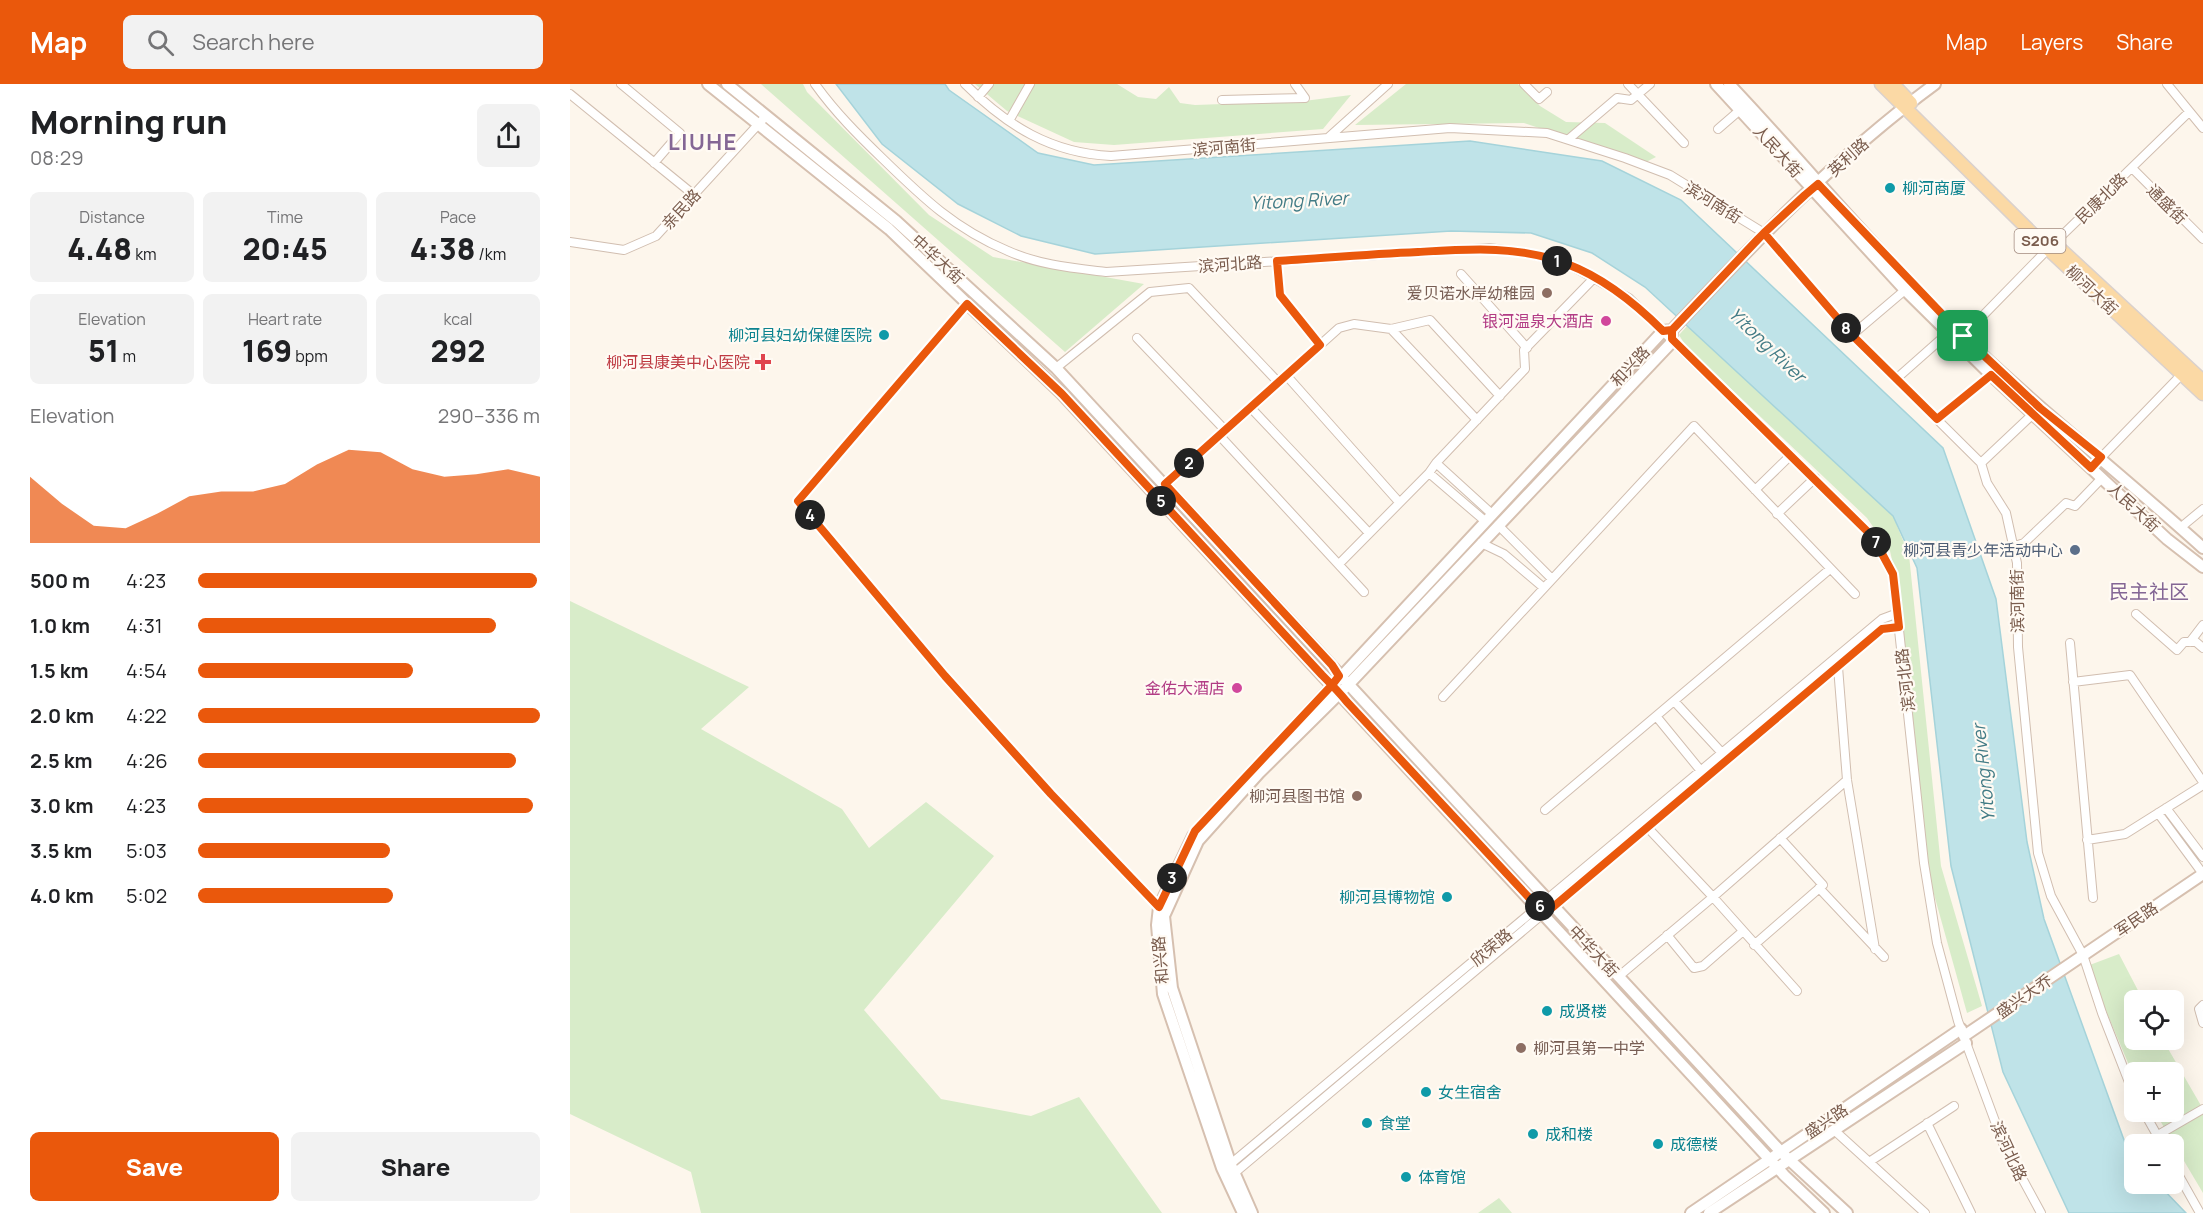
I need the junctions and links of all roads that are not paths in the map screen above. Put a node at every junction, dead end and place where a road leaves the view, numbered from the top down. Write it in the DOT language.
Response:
graph roads {
  1 [pos="621,84"];
  2 [pos="708,84"];
  3 [pos="727,84"];
  4 [pos="815,84"];
  5 [pos="965,84"];
  6 [pos="989,84"];
  7 [pos="1030,84"];
  8 [pos="1295,84"];
  9 [pos="1388,84"];
  10 [pos="1524,84"];
  11 [pos="1628,84"];
  12 [pos="1650,84"];
  13 [pos="1716,84"];
  14 [pos="1729,84"];
  15 [pos="1881,84"];
  16 [pos="1893,84"];
  17 [pos="1935,84"];
  18 [pos="2167,84"];
  19 [pos="1547,92"];
  20 [pos="570,94"];
  21 [pos="1638,94"];
  22 [pos="978,97"];
  23 [pos="1222,100"];
  24 [pos="1907,104"];
  25 [pos="1740,110"];
  26 [pos="2189,112"];
  27 [pos="762,120"];
  28 [pos="1009,121"];
  29 [pos="2203,128"];
  30 [pos="1718,129"];
  31 [pos="1328,138"];
  32 [pos="1570,138"];
  33 [pos="1684,142"];
  34 [pos="654,163"];
  35 [pos="2132,168"];
  36 [pos="1815,186"];
  37 [pos="694,195"];
  38 [pos="1761,236"];
  39 [pos="2203,239"];
  40 [pos="570,242"];
  41 [pos="2051,246"];
  42 [pos="1277,261"];
  43 [pos="1461,274"];
  44 [pos="1595,277"];
  45 [pos="1905,290"];
  46 [pos="967,304"];
  47 [pos="1391,329"];
  48 [pos="1948,333"];
  49 [pos="1669,334"];
  50 [pos="1852,335"];
  51 [pos="1963,336"];
  52 [pos="1137,338"];
  53 [pos="1320,345"];
  54 [pos="1527,348"];
  55 [pos="1056,368"];
  56 [pos="2185,371"];
  57 [pos="1286,375"];
  58 [pos="1991,375"];
  59 [pos="1896,380"];
  60 [pos="2203,381"];
  61 [pos="1278,382"];
  62 [pos="2203,394"];
  63 [pos="1500,396"];
  64 [pos="1250,407"];
  65 [pos="2033,414"];
  66 [pos="1937,419"];
  67 [pos="1477,420"];
  68 [pos="1222,432"];
  69 [pos="1791,455"];
  70 [pos="2101,457"];
  71 [pos="1436,463"];
  72 [pos="1981,463"];
  73 [pos="2091,468"];
  74 [pos="1429,473"];
  75 [pos="1815,478"];
  76 [pos="2102,478"];
  77 [pos="1165,484"];
  78 [pos="1755,490"];
  79 [pos="1399,502"];
  80 [pos="2203,509"];
  81 [pos="1778,514"];
  82 [pos="1489,518"];
  83 [pos="1498,525"];
  84 [pos="2180,528"];
  85 [pos="1369,532"];
  86 [pos="1481,543"];
  87 [pos="2012,546"];
  88 [pos="2203,548"];
  89 [pos="1339,564"];
  90 [pos="2203,567"];
  91 [pos="1830,569"];
  92 [pos="1552,579"];
  93 [pos="1544,588"];
  94 [pos="1364,592"];
  95 [pos="1855,594"];
  96 [pos="1898,613"];
  97 [pos="2136,614"];
  98 [pos="2203,625"];
  99 [pos="1899,627"];
  100 [pos="2190,642"];
  101 [pos="2070,643"];
  102 [pos="2203,648"];
  103 [pos="1838,666"];
  104 [pos="1339,676"];
  105 [pos="2073,682"];
  106 [pos="1348,684"];
  107 [pos="1335,689"];
  108 [pos="1443,697"];
  109 [pos="1674,701"];
  110 [pos="1656,716"];
  111 [pos="1722,753"];
  112 [pos="1701,771"];
  113 [pos="1847,780"];
  114 [pos="2203,783"];
  115 [pos="2166,808"];
  116 [pos="1545,810"];
  117 [pos="2158,813"];
  118 [pos="1647,827"];
  119 [pos="1780,838"];
  120 [pos="2087,840"];
  121 [pos="2203,857"];
  122 [pos="2203,874"];
  123 [pos="1819,888"];
  124 [pos="1713,897"];
  125 [pos="2093,898"];
  126 [pos="1546,907"];
  127 [pos="1162,910"];
  128 [pos="1742,932"];
  129 [pos="1666,935"];
  130 [pos="1754,945"];
  131 [pos="1875,949"];
  132 [pos="2083,956"];
  133 [pos="1884,957"];
  134 [pos="2069,964"];
  135 [pos="1618,977"];
  136 [pos="1797,991"];
  137 [pos="2203,1005"];
  138 [pos="2203,1023"];
  139 [pos="1964,1036"];
  140 [pos="2124,1069"];
  141 [pos="1954,1106"];
  142 [pos="2203,1109"];
  143 [pos="1927,1123"];
  144 [pos="1834,1130"];
  145 [pos="2160,1134"];
  146 [pos="1780,1152"];
  147 [pos="1789,1160"];
  148 [pos="1869,1162"];
  149 [pos="1774,1163"];
  150 [pos="1228,1171"];
  151 [pos="2184,1185"];
  152 [pos="1243,1213"];
  153 [pos="1252,1213"];
  154 [pos="1691,1213"];
  155 [pos="1709,1213"];
  156 [pos="1824,1213"];
  157 [pos="1847,1213"];
  158 [pos="1925,1213"];
  159 [pos="1971,1213"];
  160 [pos="2041,1213"];
  161 [pos="2200,1213"];
  1 -- 34 [label="street"];
  2 -- 27 [label="street, 中华大街"];
  3 -- 27 [label="street, 中华大街"];
  4 -- 42 [label="street, 滨河北路"];
  5 -- 22 [label="street, 滨河南街"];
  6 -- 22 [label="street"];
  7 -- 28 [label="street"];
  8 -- 23 [label="street"];
  9 -- 31 [label="street"];
  10 -- 19 [label="street"];
  11 -- 21 [label="street"];
  12 -- 21 [label="street"];
  13 -- 25 [label="street, 人民大街"];
  14 -- 36 [label="street, 人民大街"];
  15 -- 24 [label="main road, 柳河大街 / S206"];
  16 -- 24 [label="main road, 柳河大街 / S206"];
  17 -- 24 [label="street, 英利路"];
  18 -- 26 [label="street"];
  20 -- 34 [label="street"];
  21 -- 32 [label="street"];
  21 -- 33 [label="street"];
  22 -- 28 [label="street, 滨河南街"];
  24 -- 36 [label="street, 英利路"];
  24 -- 41 [label="main road, 柳河大街 / S206"];
  25 -- 30 [label="street"];
  25 -- 36 [label="street, 人民大街"];
  26 -- 29 [label="street"];
  26 -- 35 [label="street, 民康北路"];
  27 -- 37 [label="street, 亲民路"];
  27 -- 46 [label="street, 中华大街"];
  27 -- 55 [label="street, 中华大街"];
  28 -- 31 [label="street, 滨河南街"];
  31 -- 38 [label="street, 滨河南街"];
  34 -- 37 [label="street"];
  35 -- 39 [label="street, 通盛街"];
  35 -- 41 [label="street, 民康北路"];
  36 -- 38 [label="street, 英利路"];
  36 -- 45 [label="street, 人民大街"];
  36 -- 51 [label="street, 人民大街"];
  37 -- 40 [label="street, 亲民路"];
  38 -- 49 [label="street, 英利路"];
  38 -- 50 [label="street, 滨河南街"];
  41 -- 51 [label="street, 民康北路"];
  41 -- 56 [label="main road, 柳河大街 / S206"];
  42 -- 44 [label="street, 滨河北路"];
  42 -- 53 [label="street"];
  43 -- 54 [label="street"];
  44 -- 49 [label="street, 滨河北路"];
  44 -- 54 [label="street"];
  45 -- 48 [label="street, 人民大街"];
  45 -- 50 [label="street"];
  46 -- 107 [label="street, 中华大街"];
  46 -- 127 [label="street"];
  47 -- 53 [label="street"];
  47 -- 63 [label="street"];
  47 -- 67 [label="street"];
  48 -- 58 [label="street, 人民大街"];
  48 -- 59 [label="street"];
  49 -- 69 [label="street, 滨河北路"];
  49 -- 82 [label="street, 和兴路"];
  49 -- 83 [label="street, 和兴路"];
  50 -- 59 [label="street, 滨河南街"];
  51 -- 70 [label="street, 人民大街"];
  52 -- 68 [label="street"];
  53 -- 57 [label="street"];
  54 -- 63 [label="street"];
  55 -- 61 [label="street"];
  55 -- 77 [label="street, 中华大街"];
  56 -- 60 [label="main road, 柳河大街 / S206"];
  56 -- 62 [label="main road, 柳河大街 / S206"];
  56 -- 70 [label="street"];
  57 -- 61 [label="street"];
  57 -- 79 [label="street"];
  58 -- 65 [label="street, 人民大街"];
  58 -- 66 [label="street"];
  59 -- 66 [label="street, 滨河南街"];
  61 -- 64 [label="street"];
  63 -- 67 [label="street"];
  64 -- 68 [label="street"];
  64 -- 85 [label="street"];
  65 -- 72 [label="street"];
  65 -- 73 [label="street, 人民大街"];
  66 -- 72 [label="street, 滨河南街"];
  67 -- 71 [label="street"];
  68 -- 77 [label="street"];
  68 -- 89 [label="street"];
  69 -- 75 [label="street, 滨河北路"];
  69 -- 78 [label="street"];
  70 -- 73 [label="street"];
  70 -- 84 [label="street, 人民大街"];
  71 -- 74 [label="street"];
  71 -- 82 [label="street"];
  72 -- 87 [label="street, 滨河南街"];
  73 -- 76 [label="street, 人民大街"];
  74 -- 79 [label="street"];
  74 -- 82 [label="street"];
  75 -- 81 [label="street"];
  75 -- 96 [label="street, 滨河北路"];
  76 -- 87 [label="street"];
  76 -- 90 [label="street, 人民大街"];
  77 -- 104 [label="street, 中华大街"];
  78 -- 81 [label="street"];
  78 -- 92 [label="street"];
  79 -- 85 [label="street"];
  80 -- 84 [label="street"];
  81 -- 91 [label="street"];
  82 -- 104 [label="street, 和兴路"];
  83 -- 86 [label="street, 和兴路"];
  83 -- 92 [label="street"];
  84 -- 88 [label="street, 人民大街"];
  85 -- 89 [label="street"];
  86 -- 93 [label="street"];
  86 -- 106 [label="street, 和兴路"];
  87 -- 132 [label="street, 滨河南街"];
  89 -- 94 [label="street"];
  91 -- 95 [label="street"];
  91 -- 109 [label="street"];
  92 -- 93 [label="street"];
  93 -- 108 [label="street"];
  96 -- 99 [label="street, 滨河北路"];
  96 -- 111 [label="street, 欣荣路"];
  97 -- 100 [label="street"];
  98 -- 100 [label="street"];
  99 -- 103 [label="street, 欣荣路"];
  99 -- 139 [label="street, 滨河北路"];
  100 -- 102 [label="street"];
  101 -- 105 [label="street"];
  103 -- 113 [label="street"];
  103 -- 118 [label="street, 欣荣路"];
  104 -- 106 [label="street, 中华大街"];
  104 -- 107 [label="street, 和兴路"];
  105 -- 114 [label="street"];
  105 -- 120 [label="street"];
  106 -- 107 [label="street, 和兴路"];
  106 -- 126 [label="street, 中华大街"];
  107 -- 126 [label="street, 中华大街"];
  107 -- 127 [label="street, 和兴路"];
  109 -- 110 [label="street"];
  109 -- 111 [label="street"];
  110 -- 112 [label="street"];
  110 -- 116 [label="street"];
  111 -- 112 [label="street, 欣荣路"];
  112 -- 126 [label="street, 欣荣路"];
  113 -- 119 [label="street"];
  113 -- 131 [label="street"];
  114 -- 115 [label="street"];
  115 -- 117 [label="street"];
  115 -- 121 [label="street"];
  117 -- 120 [label="street"];
  117 -- 122 [label="street"];
  118 -- 124 [label="street"];
  118 -- 126 [label="street, 欣荣路"];
  119 -- 123 [label="street"];
  119 -- 124 [label="street"];
  120 -- 125 [label="street"];
  122 -- 132 [label="street, 军民路"];
  123 -- 130 [label="street"];
  123 -- 131 [label="street"];
  124 -- 128 [label="street"];
  124 -- 129 [label="street"];
  126 -- 135 [label="street, 中华大街"];
  126 -- 149 [label="street, 中华大街"];
  126 -- 150 [label="street, 欣荣路"];
  127 -- 150 [label="street, 和兴路"];
  128 -- 129 [label="street"];
  128 -- 130 [label="street"];
  129 -- 135 [label="street"];
  130 -- 136 [label="street"];
  131 -- 133 [label="street"];
  132 -- 134 [label="street, 军民路"];
  132 -- 140 [label="street, 滨河南街"];
  134 -- 139 [label="street, 盛兴大乔"];
  135 -- 146 [label="street, 中华大街"];
  137 -- 138 [label="street"];
  139 -- 144 [label="street, 盛兴路"];
  139 -- 146 [label="street, 盛兴路"];
  139 -- 160 [label="street, 滨河北路"];
  141 -- 143 [label="street"];
  142 -- 145 [label="street"];
  143 -- 148 [label="street"];
  143 -- 159 [label="street"];
  144 -- 147 [label="street, 盛兴路"];
  144 -- 148 [label="street"];
  146 -- 147 [label="street, 中华大街"];
  146 -- 149 [label="street, 盛兴路"];
  147 -- 149 [label="street, 盛兴路"];
  147 -- 157 [label="street, 中华大街"];
  148 -- 158 [label="street"];
  149 -- 154 [label="street, 盛兴路"];
  149 -- 155 [label="street, 盛兴路"];
  149 -- 156 [label="street, 中华大街"];
  150 -- 152 [label="street, 和兴路"];
  150 -- 153 [label="street, 和兴路"];
  151 -- 161 [label="street"];
}
